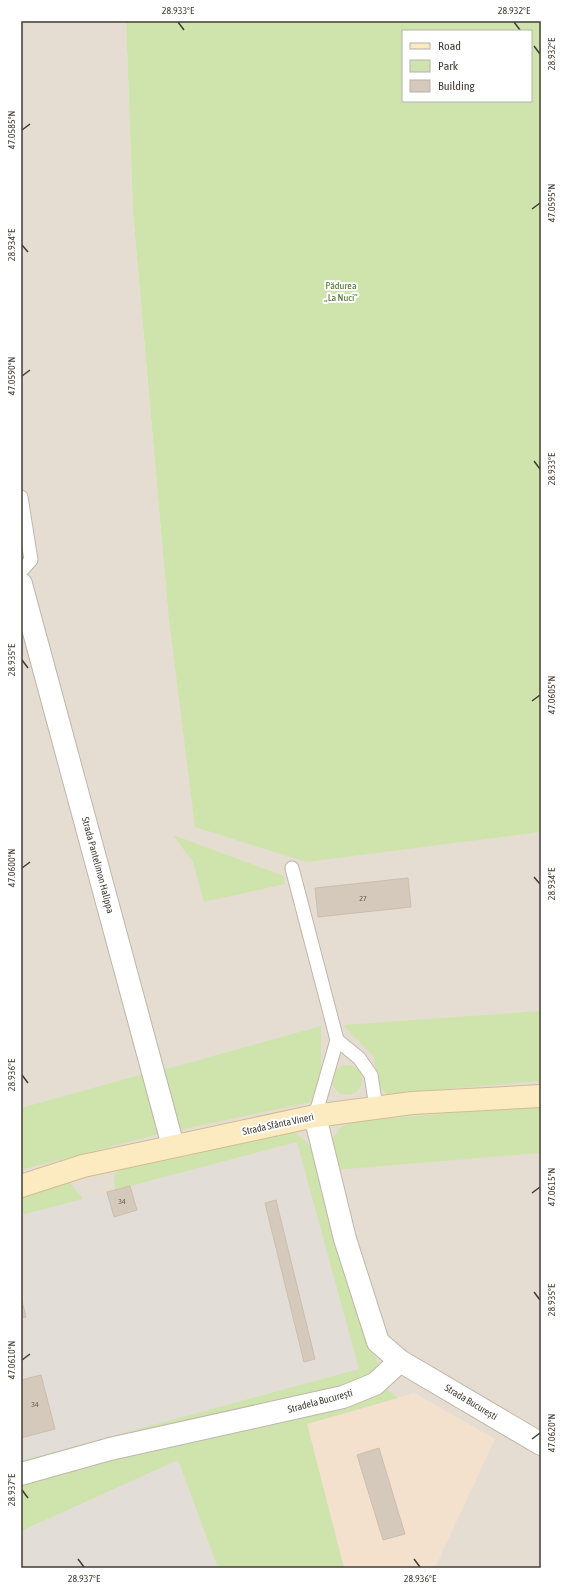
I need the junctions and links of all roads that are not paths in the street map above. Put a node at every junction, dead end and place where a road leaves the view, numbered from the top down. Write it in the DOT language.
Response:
graph roads {
  1 [pos="21,498"];
  2 [pos="21,571"];
  3 [pos="21,584"];
  4 [pos="292,868"];
  5 [pos="337,1040"];
  6 [pos="541,1096"];
  7 [pos="376,1107"];
  8 [pos="315,1116"];
  9 [pos="174,1146"];
  10 [pos="21,1186"];
  11 [pos="400,1360"];
  12 [pos="541,1444"];
  13 [pos="21,1474"];
  1 -- 2 [label="lane"];
  3 -- 9 [label="street, Strada Pantelimon Halippa"];
  4 -- 5 [label="lane"];
  5 -- 7 [label="lane"];
  5 -- 8 [label="lane"];
  6 -- 7 [label="street, Strada Sfânta Vineri"];
  7 -- 8 [label="street, Strada Sfânta Vineri"];
  8 -- 9 [label="street, Strada Sfânta Vineri"];
  8 -- 11 [label="street"];
  9 -- 10 [label="street, Strada Sfânta Vineri"];
  11 -- 12 [label="street, Strada București"];
  11 -- 13 [label="street, Stradela București"];
}
